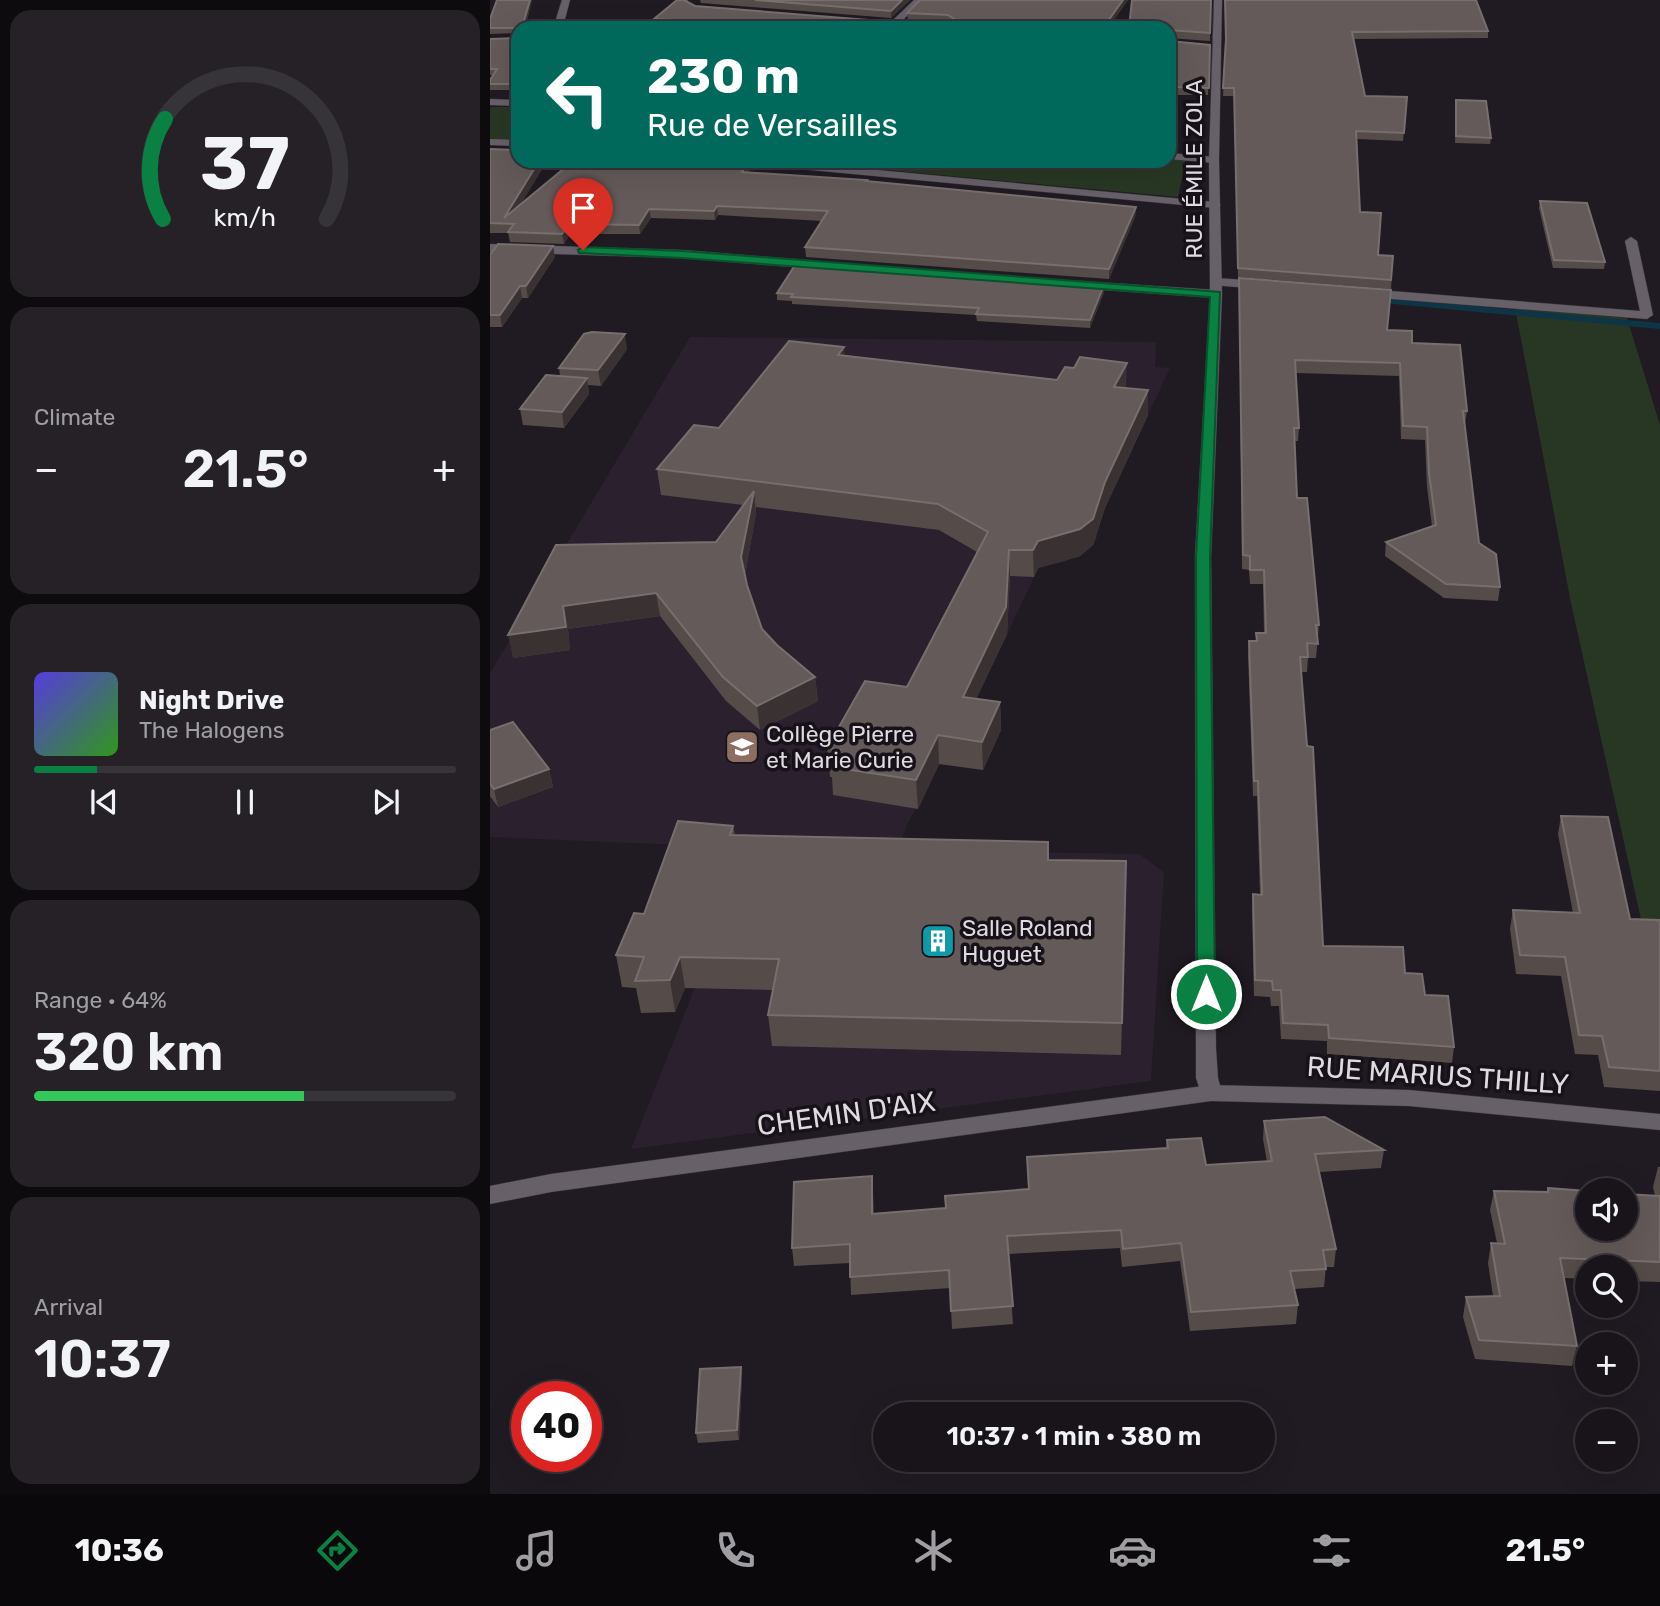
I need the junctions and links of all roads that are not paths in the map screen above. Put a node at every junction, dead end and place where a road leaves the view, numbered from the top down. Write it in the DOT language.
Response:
graph roads {
  1 [pos="566,0"];
  2 [pos="919,0"];
  3 [pos="1215,1"];
  4 [pos="560,21"];
  5 [pos="897,21"];
  6 [pos="490,102"];
  7 [pos="511,103"];
  8 [pos="490,142"];
  9 [pos="511,143"];
  10 [pos="1176,157"];
  11 [pos="1214,160"];
  12 [pos="821,168"];
  13 [pos="1214,205"];
  14 [pos="1631,241"];
  15 [pos="490,248"];
  16 [pos="835,266"];
  17 [pos="1070,284"];
  18 [pos="1271,286"];
  19 [pos="1216,288"];
  20 [pos="1355,292"];
  21 [pos="1211,1093"];
  22 [pos="1660,1122"];
  23 [pos="490,1195"];
  1 -- 4 [label="street"];
  2 -- 5 [label="street"];
  3 -- 11 [label="street, RUE ÉMILE ZOLA"];
  6 -- 7 [label="street"];
  8 -- 9 [label="street"];
  10 -- 11 [label="street"];
  11 -- 13 [label="street, RUE ÉMILE ZOLA"];
  12 -- 13 [label="street"];
  13 -- 19 [label="street, RUE ÉMILE ZOLA"];
  14 -- 20 [label="street"];
  15 -- 16 [label="street"];
  17 -- 19 [label="street"];
  18 -- 19 [label="street"];
  19 -- 21 [label="street, RUE ÉMILE ZOLA"];
  21 -- 22 [label="street, RUE MARIUS THILLY"];
  21 -- 23 [label="street, CHEMIN D'AIX"];
}
